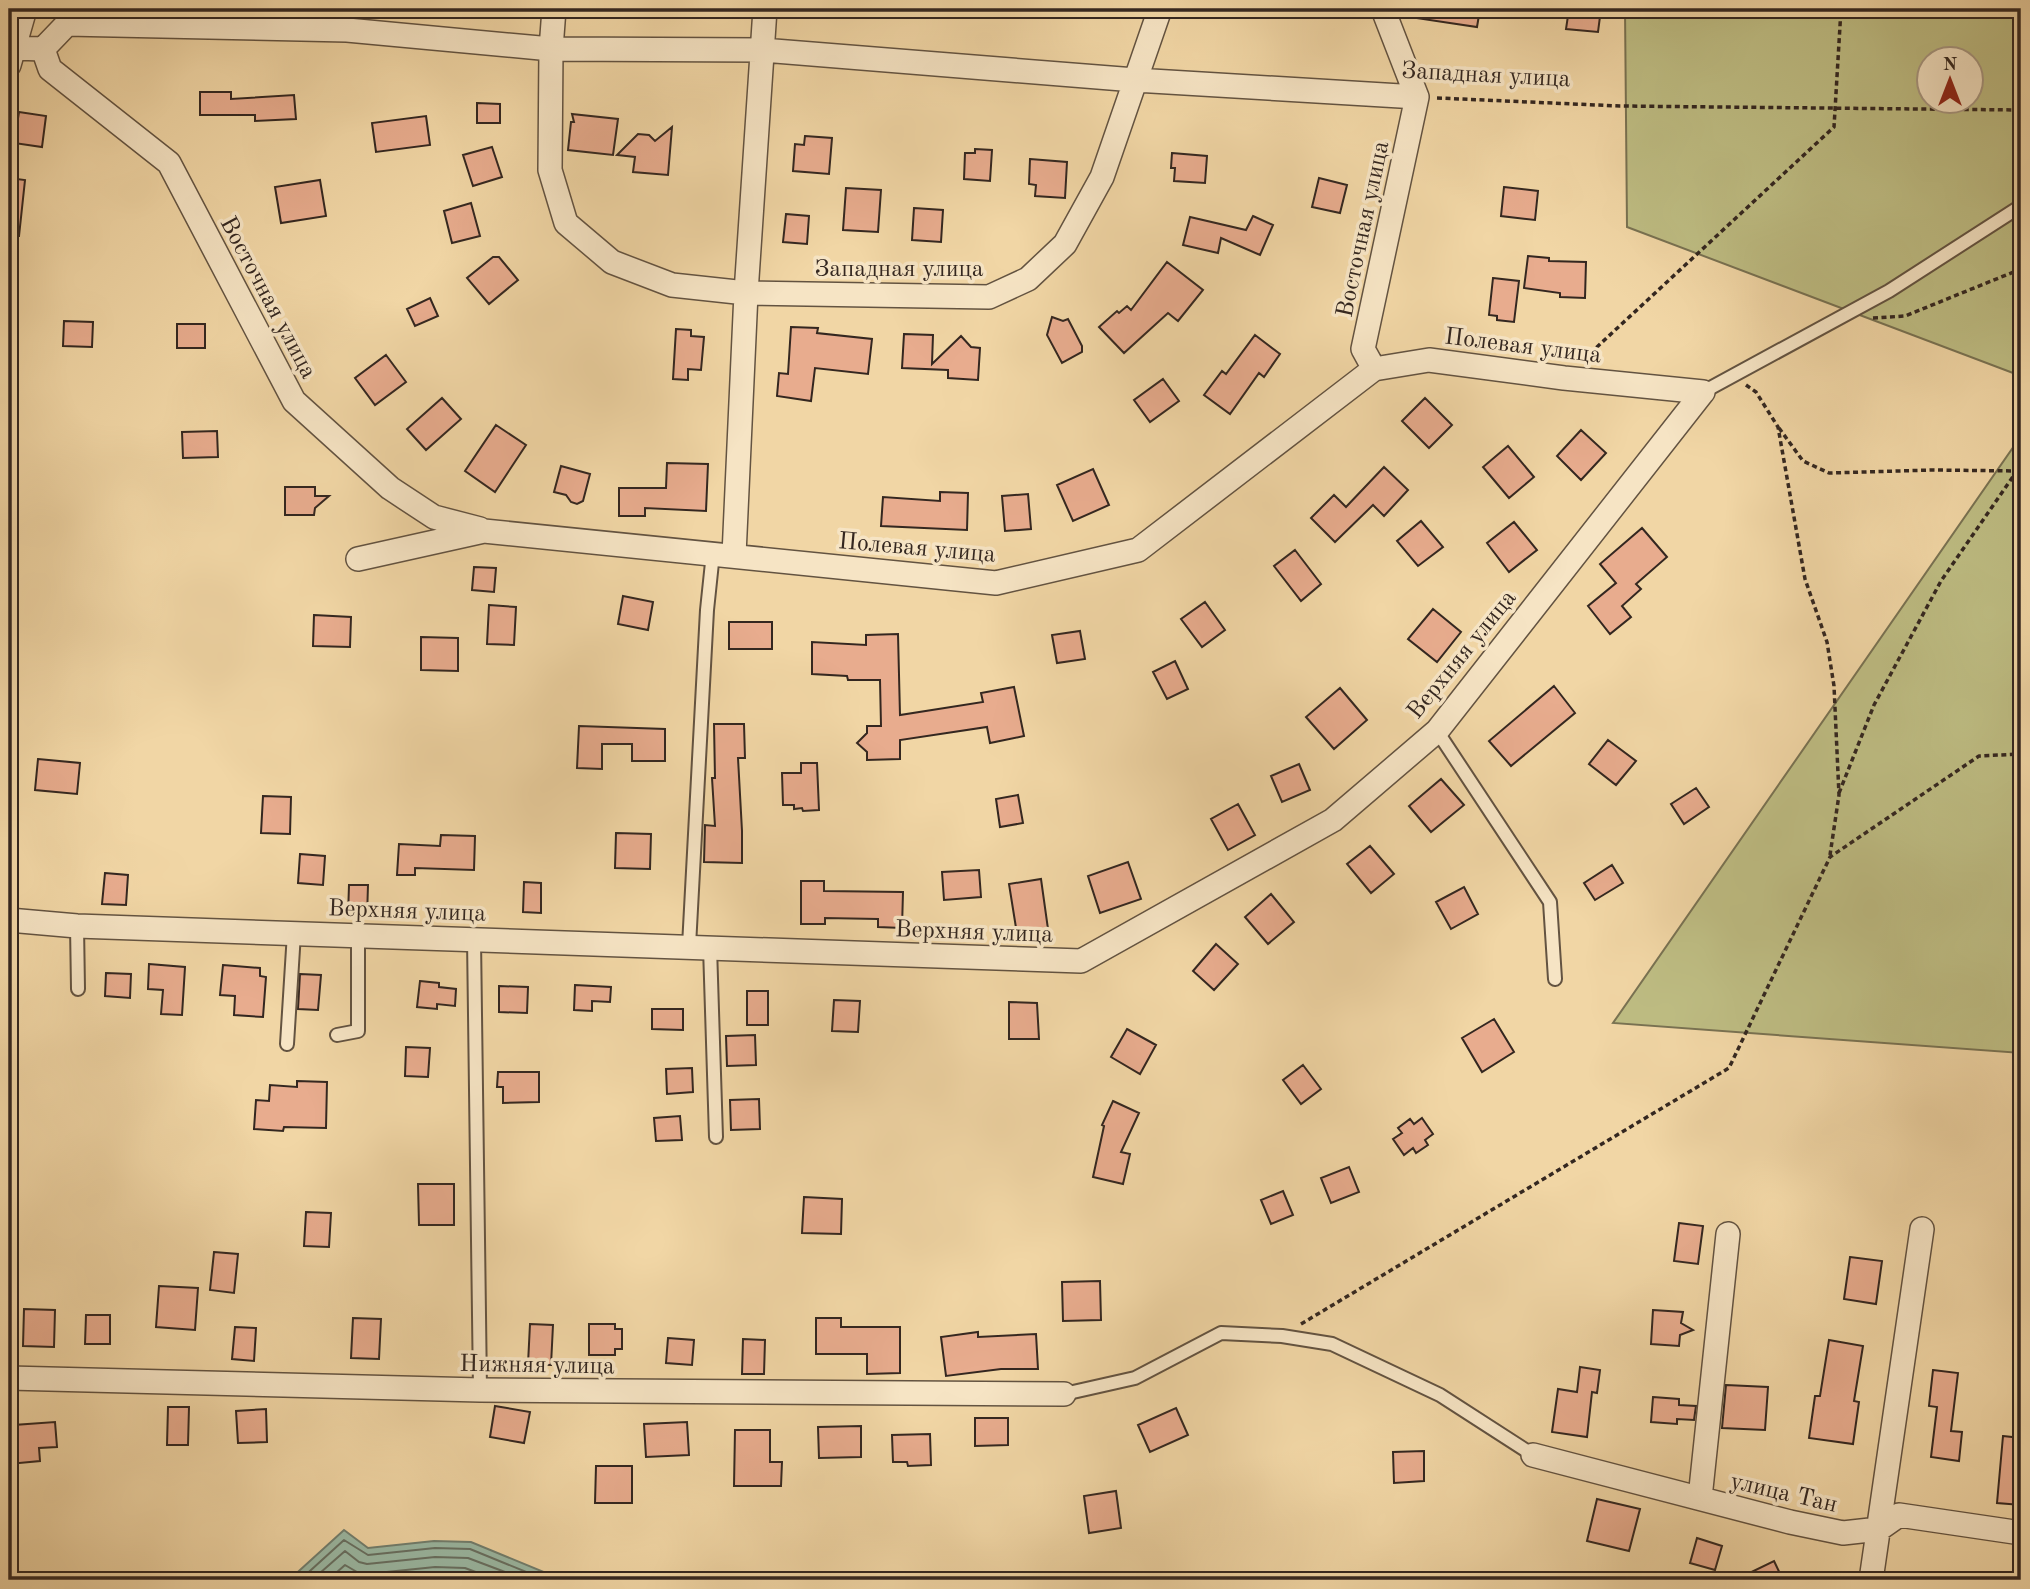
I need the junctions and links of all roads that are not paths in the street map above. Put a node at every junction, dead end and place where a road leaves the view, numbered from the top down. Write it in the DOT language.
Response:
graph roads {
  1 [pos="24,9"];
  2 [pos="554,9"];
  3 [pos="765,9"];
  4 [pos="1160,9"];
  5 [pos="1385,9"];
  6 [pos="551,48"];
  7 [pos="43,49"];
  8 [pos="762,50"];
  9 [pos="10,59"];
  10 [pos="1135,80"];
  11 [pos="1417,97"];
  12 [pos="2021,206"];
  13 [pos="746,293"];
  14 [pos="1374,369"];
  15 [pos="1703,392"];
  16 [pos="484,531"];
  17 [pos="724,554"];
  18 [pos="358,559"];
  19 [pos="1437,731"];
  20 [pos="9,920"];
  21 [pos="76,926"];
  22 [pos="294,933"];
  23 [pos="358,935"];
  24 [pos="474,939"];
  25 [pos="700,947"];
  26 [pos="1555,979"];
  27 [pos="78,989"];
  28 [pos="337,1035"];
  29 [pos="287,1044"];
  30 [pos="716,1137"];
  31 [pos="1922,1229"];
  32 [pos="1728,1234"];
  33 [pos="9,1378"];
  34 [pos="480,1390"];
  35 [pos="1064,1394"];
  36 [pos="1533,1455"];
  37 [pos="1700,1499"];
  38 [pos="1879,1530"];
  39 [pos="2021,1533"];
  40 [pos="1871,1580"];
  1 -- 9 [label="street"];
  2 -- 6 [label="street, Западная улица"];
  3 -- 8 [label="street"];
  4 -- 10 [label="street, Западная улица"];
  5 -- 11 [label="street"];
  6 -- 7 [label="street"];
  6 -- 8 [label="street, Западная улица"];
  6 -- 13 [label="street, Западная улица"];
  7 -- 9 [label="street"];
  7 -- 16 [label="street, Восточная улица"];
  8 -- 10 [label="street, Западная улица"];
  8 -- 13 [label="street"];
  10 -- 11 [label="street, Западная улица"];
  10 -- 13 [label="street, Западная улица"];
  11 -- 14 [label="street, Восточная улица"];
  12 -- 15 [label="lane"];
  13 -- 17 [label="street"];
  14 -- 15 [label="street, Полевая улица"];
  14 -- 17 [label="street, Полевая улица"];
  15 -- 19 [label="street, Верхняя улица"];
  16 -- 17 [label="street, Полевая улица"];
  16 -- 18 [label="street, Полевая улица"];
  17 -- 25 [label="lane"];
  19 -- 25 [label="street, Верхняя улица"];
  19 -- 26 [label="lane"];
  20 -- 21 [label="street, Верхняя улица"];
  21 -- 22 [label="street, Верхняя улица"];
  21 -- 27 [label="lane"];
  22 -- 23 [label="street, Верхняя улица"];
  22 -- 29 [label="lane"];
  23 -- 24 [label="street, Верхняя улица"];
  23 -- 28 [label="lane"];
  24 -- 25 [label="street, Верхняя улица"];
  24 -- 34 [label="lane"];
  25 -- 30 [label="lane"];
  31 -- 38 [label="street"];
  32 -- 37 [label="street"];
  33 -- 34 [label="street, Нижняя улица"];
  34 -- 35 [label="street, Нижняя улица"];
  35 -- 36 [label="lane"];
  36 -- 37 [label="street, улица Тан"];
  37 -- 38 [label="street, улица Тан"];
  38 -- 39 [label="street, улица Тан"];
  38 -- 40 [label="street"];
}
